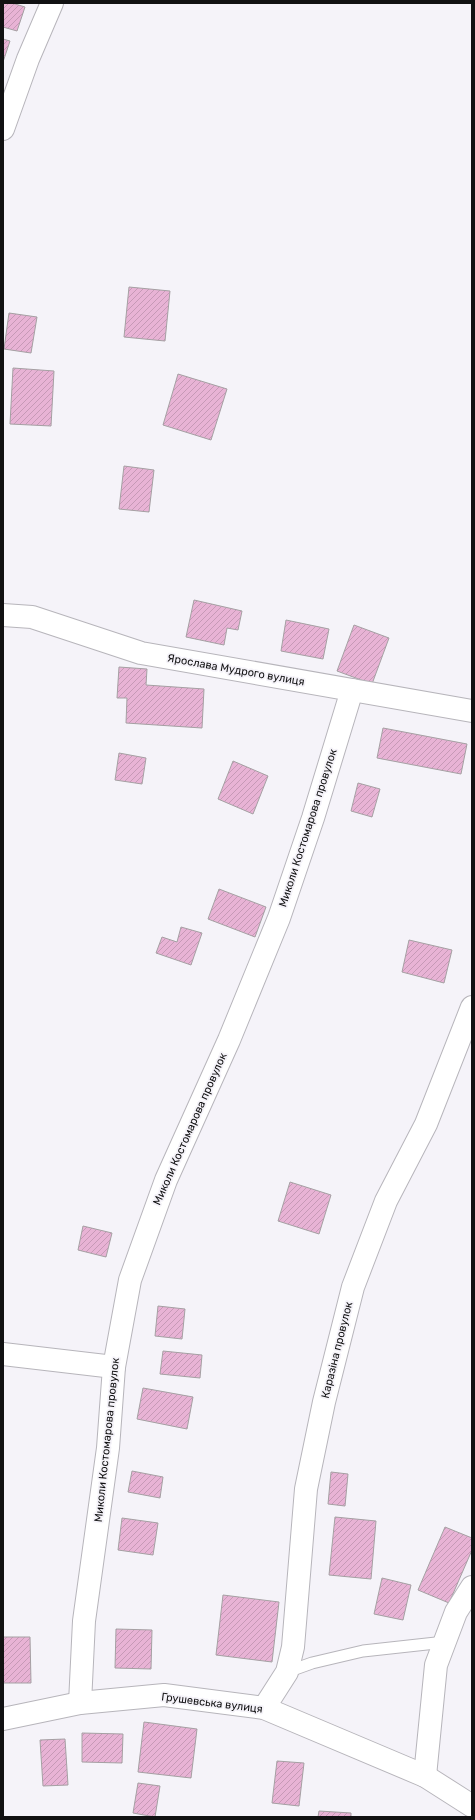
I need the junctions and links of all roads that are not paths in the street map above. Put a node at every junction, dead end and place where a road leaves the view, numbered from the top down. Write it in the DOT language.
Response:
graph roads {
  1 [pos="52,3"];
  2 [pos="3,129"];
  3 [pos="3,615"];
  4 [pos="352,690"];
  5 [pos="471,707"];
  6 [pos="472,1008"];
  7 [pos="3,1354"];
  8 [pos="114,1367"];
  9 [pos="472,1587"];
  10 [pos="445,1642"];
  11 [pos="287,1672"];
  12 [pos="80,1703"];
  13 [pos="264,1708"];
  14 [pos="3,1719"];
  15 [pos="424,1776"];
  16 [pos="472,1806"];
  1 -- 2 [label="street"];
  3 -- 4 [label="street, Ярослава Мудрого вулиця"];
  4 -- 5 [label="street, Ярослава Мудрого вулиця"];
  4 -- 8 [label="street, Миколи Костомарова провулок"];
  6 -- 11 [label="street, Каразіна провулок"];
  7 -- 8 [label="street"];
  8 -- 12 [label="street, Миколи Костомарова провулок"];
  9 -- 10 [label="street"];
  10 -- 11 [label="lane"];
  10 -- 15 [label="street"];
  11 -- 13 [label="street, Каразіна провулок"];
  12 -- 13 [label="street, Грушевська вулиця"];
  12 -- 14 [label="street, Грушевська вулиця"];
  13 -- 15 [label="street, Грушевська вулиця"];
  15 -- 16 [label="street, Грушевська вулиця"];
}
